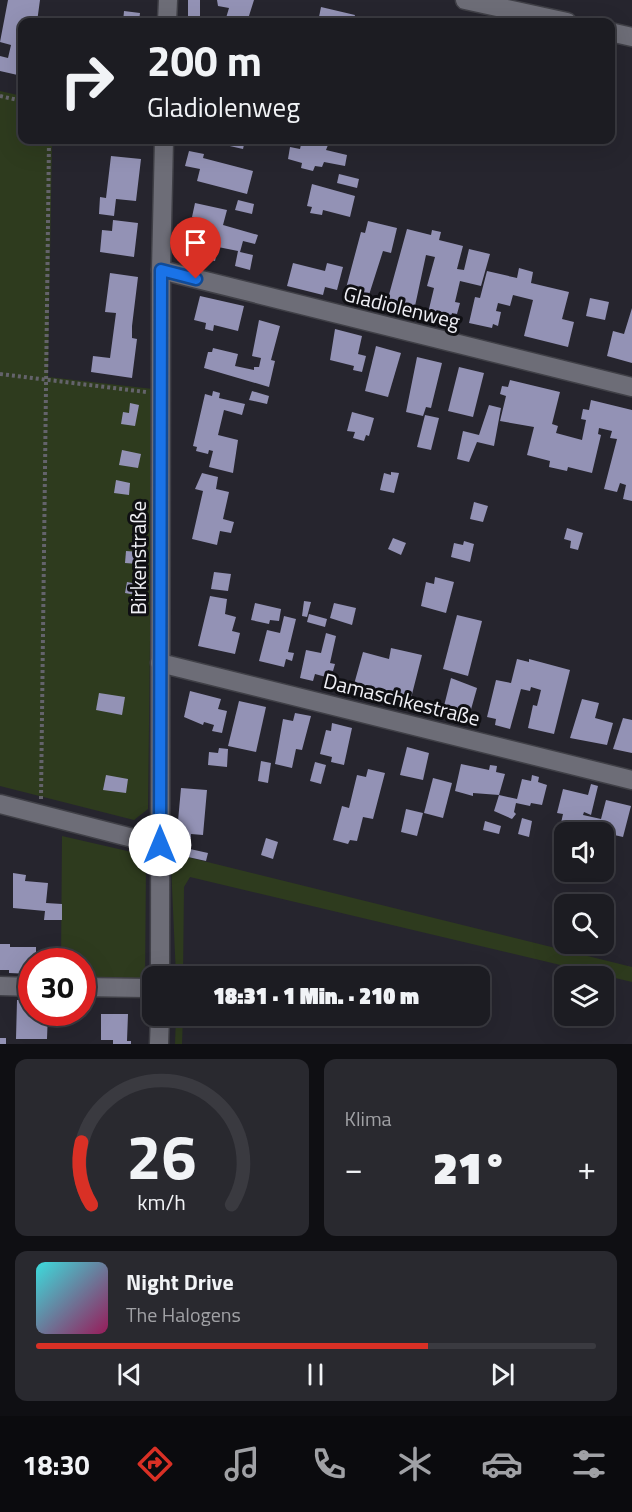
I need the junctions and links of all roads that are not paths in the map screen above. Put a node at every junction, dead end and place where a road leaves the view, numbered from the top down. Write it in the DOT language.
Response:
graph roads {
  1 [pos="168,0"];
  2 [pos="465,0"];
  3 [pos="167,18"];
  4 [pos="548,18"];
  5 [pos="615,33"];
  6 [pos="632,37"];
  7 [pos="164,144"];
  8 [pos="161,270"];
  9 [pos="632,387"];
  10 [pos="160,663"];
  11 [pos="632,780"];
  12 [pos="0,804"];
  13 [pos="160,845"];
  14 [pos="154,966"];
  15 [pos="142,983"];
  16 [pos="0,986"];
  17 [pos="96,986"];
  18 [pos="18,987"];
  19 [pos="160,1026"];
  20 [pos="159,1044"];
  1 -- 3 [label="street"];
  2 -- 4 [label="street"];
  5 -- 6 [label="street"];
  7 -- 8 [label="street, Birkenstraße"];
  8 -- 9 [label="street, Gladiolenweg"];
  8 -- 10 [label="street, Birkenstraße"];
  10 -- 11 [label="street, Damaschkestraße"];
  10 -- 13 [label="street, Birkenstraße"];
  12 -- 13 [label="street"];
  13 -- 14 [label="street, Birkenstraße"];
  15 -- 17 [label="street"];
  16 -- 18 [label="street"];
  19 -- 20 [label="street"];
}
